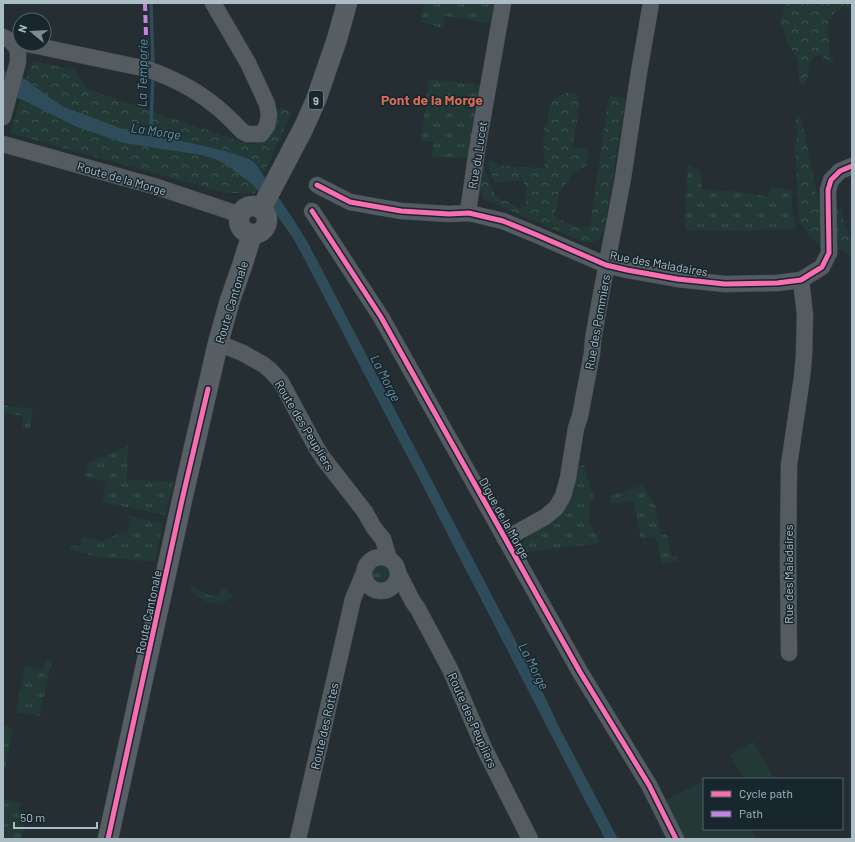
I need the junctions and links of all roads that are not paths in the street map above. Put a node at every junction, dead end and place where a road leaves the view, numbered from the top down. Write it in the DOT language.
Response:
graph roads {
  1 [pos="213,3"];
  2 [pos="347,3"];
  3 [pos="503,3"];
  4 [pos="651,3"];
  5 [pos="52,51"];
  6 [pos="18,52"];
  7 [pos="4,111"];
  8 [pos="3,144"];
  9 [pos="852,166"];
  10 [pos="317,185"];
  11 [pos="265,201"];
  12 [pos="312,211"];
  13 [pos="469,214"];
  14 [pos="241,215"];
  15 [pos="252,234"];
  16 [pos="606,265"];
  17 [pos="801,280"];
  18 [pos="218,343"];
  19 [pos="374,528"];
  20 [pos="505,539"];
  21 [pos="389,559"];
  22 [pos="371,560"];
  23 [pos="398,573"];
  24 [pos="363,575"];
  25 [pos="381,591"];
  26 [pos="413,602"];
  27 [pos="350,613"];
  28 [pos="789,653"];
  29 [pos="108,839"];
  30 [pos="298,839"];
  31 [pos="530,839"];
  32 [pos="676,839"];
  1 -- 5 [label="street"];
  2 -- 11 [label="main road, 9"];
  3 -- 13 [label="street, Rue du Lucet"];
  4 -- 16 [label="street, Rue des Pommiers"];
  6 -- 7 [label="street"];
  8 -- 14 [label="street, Route de la Morge"];
  9 -- 17 [label="street, Rue des Maladaires"];
  10 -- 13 [label="street, Rue des Maladaires"];
  11 -- 14 [label="main road"];
  11 -- 15 [label="main road"];
  12 -- 20 [label="street, Digue de la Morge"];
  13 -- 16 [label="street, Rue des Maladaires"];
  14 -- 15 [label="main road"];
  15 -- 18 [label="main road, Route Cantonale"];
  16 -- 17 [label="street, Rue des Maladaires"];
  16 -- 20 [label="street, Rue des Pommiers"];
  17 -- 28 [label="street, Rue des Maladaires"];
  18 -- 19 [label="street, Route des Peupliers"];
  18 -- 29 [label="main road, Route Cantonale"];
  19 -- 21 [label="street, Route des Peupliers"];
  19 -- 22 [label="street, Route des Peupliers"];
  20 -- 32 [label="street, Digue de la Morge"];
  21 -- 22 [label="street"];
  21 -- 23 [label="street"];
  22 -- 24 [label="street"];
  23 -- 25 [label="street"];
  23 -- 26 [label="street, Route des Peupliers"];
  24 -- 25 [label="street"];
  24 -- 27 [label="street, Route des Rottes"];
  25 -- 26 [label="street"];
  25 -- 27 [label="street, Route des Rottes"];
  26 -- 31 [label="street, Route des Peupliers"];
  27 -- 30 [label="street, Route des Rottes"];
}
